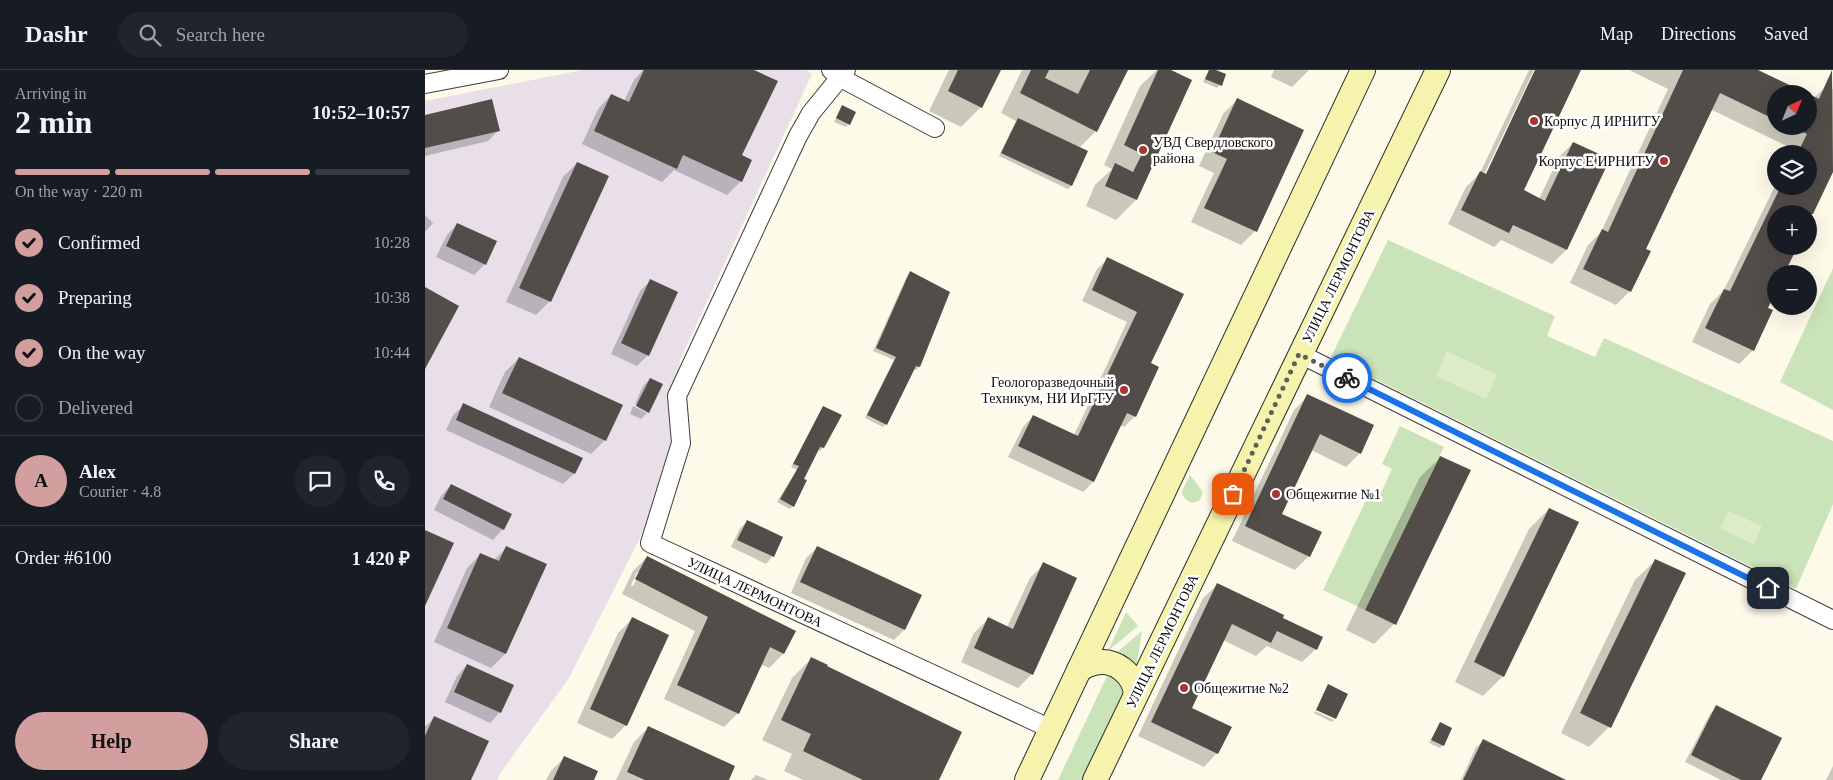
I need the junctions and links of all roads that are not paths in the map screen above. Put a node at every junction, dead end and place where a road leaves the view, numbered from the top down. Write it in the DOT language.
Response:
graph roads {
  1 [pos="499,70"];
  2 [pos="1363,70"];
  3 [pos="1437,70"];
  4 [pos="839,73"];
  5 [pos="425,84"];
  6 [pos="935,128"];
  7 [pos="1299,354"];
  8 [pos="1833,620"];
  9 [pos="1079,670"];
  10 [pos="1136,694"];
  11 [pos="1051,729"];
  12 [pos="1027,780"];
  13 [pos="1095,780"];
  1 -- 5 [label="street"];
  2 -- 9 [label="main road"];
  3 -- 7 [label="main road, УЛИЦА ЛЕРМОНТОВА"];
  4 -- 6 [label="street"];
  4 -- 11 [label="street, УЛИЦА ЛЕРМОНТОВА"];
  7 -- 8 [label="street"];
  7 -- 10 [label="main road, УЛИЦА ЛЕРМОНТОВА"];
  9 -- 10 [label="main road"];
  9 -- 11 [label="main road"];
  10 -- 13 [label="main road, УЛИЦА ЛЕРМОНТОВА"];
  11 -- 12 [label="main road"];
}
